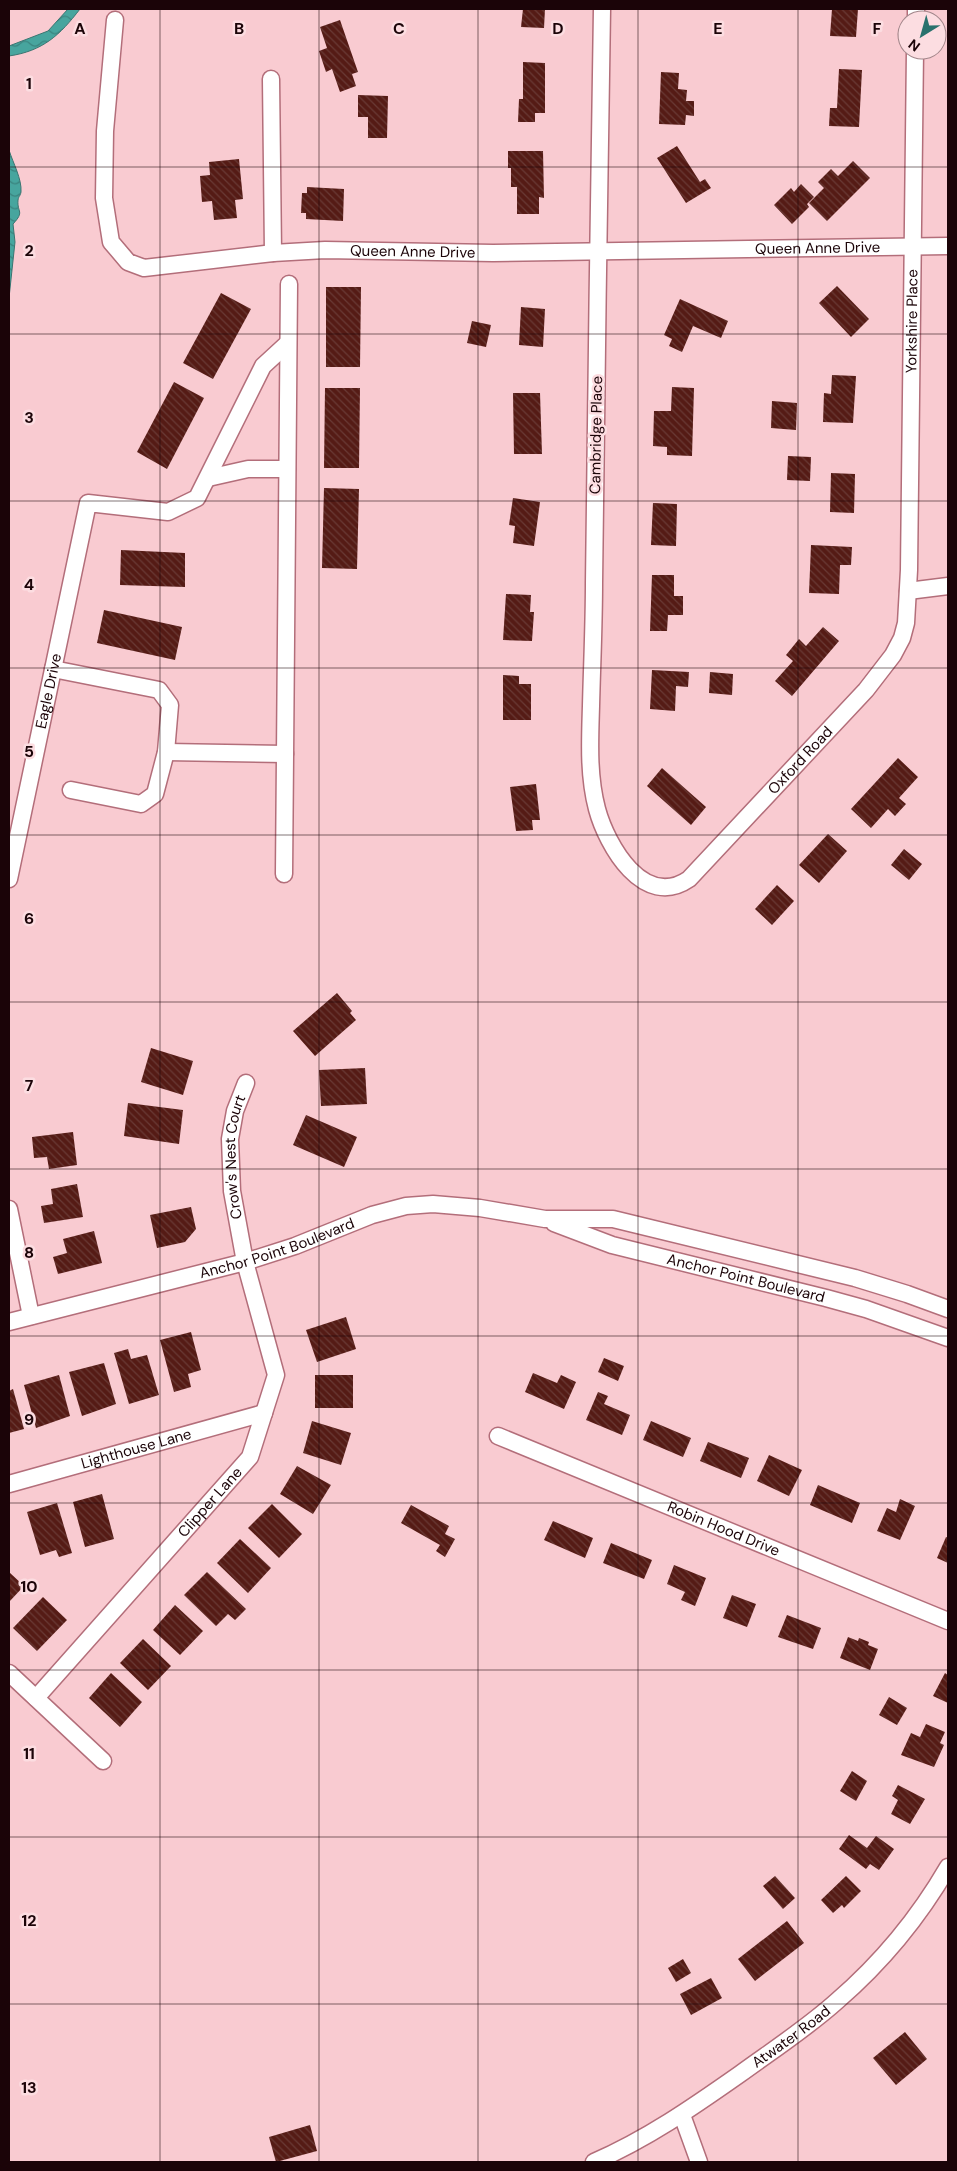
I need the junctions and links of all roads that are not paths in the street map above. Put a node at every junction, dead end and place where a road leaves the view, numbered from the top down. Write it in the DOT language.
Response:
graph roads {
  1 [pos="602,9"];
  2 [pos="115,20"];
  3 [pos="915,60"];
  4 [pos="271,79"];
  5 [pos="948,246"];
  6 [pos="913,247"];
  7 [pos="598,251"];
  8 [pos="273,253"];
  9 [pos="289,284"];
  10 [pos="288,343"];
  11 [pos="287,469"];
  12 [pos="208,478"];
  13 [pos="948,586"];
  14 [pos="908,591"];
  15 [pos="53,669"];
  16 [pos="166,752"];
  17 [pos="285,754"];
  18 [pos="71,790"];
  19 [pos="618,855"];
  20 [pos="284,874"];
  21 [pos="9,879"];
  22 [pos="246,1082"];
  23 [pos="9,1209"];
  24 [pos="545,1219"];
  25 [pos="245,1262"];
  26 [pos="948,1309"];
  27 [pos="30,1316"];
  28 [pos="9,1322"];
  29 [pos="948,1338"];
  30 [pos="264,1413"];
  31 [pos="498,1436"];
  32 [pos="9,1484"];
  33 [pos="948,1621"];
  34 [pos="9,1673"];
  35 [pos="36,1698"];
  36 [pos="102,1761"];
  37 [pos="948,1867"];
  38 [pos="682,2115"];
  39 [pos="594,2162"];
  40 [pos="699,2162"];
  1 -- 7 [label="street, Cambridge Place"];
  2 -- 8 [label="street, Queen Anne Drive"];
  3 -- 6 [label="street, Yorkshire Place"];
  4 -- 8 [label="street"];
  5 -- 6 [label="street, Queen Anne Drive"];
  6 -- 7 [label="street, Queen Anne Drive"];
  6 -- 14 [label="street, Yorkshire Place"];
  7 -- 8 [label="street, Queen Anne Drive"];
  7 -- 19 [label="street, Cambridge Place"];
  9 -- 10 [label="street"];
  10 -- 11 [label="street"];
  10 -- 12 [label="street"];
  11 -- 12 [label="street"];
  11 -- 17 [label="street"];
  12 -- 15 [label="street, Eagle Drive"];
  13 -- 14 [label="street"];
  14 -- 19 [label="street, Oxford Road"];
  15 -- 16 [label="street"];
  15 -- 21 [label="street, Eagle Drive"];
  16 -- 17 [label="street"];
  16 -- 18 [label="street"];
  17 -- 20 [label="street"];
  22 -- 25 [label="street, Crow's Nest Court"];
  23 -- 27 [label="street"];
  24 -- 25 [label="street, Anchor Point Boulevard"];
  24 -- 26 [label="street, Anchor Point Boulevard"];
  24 -- 29 [label="street, Anchor Point Boulevard"];
  25 -- 27 [label="street, Anchor Point Boulevard"];
  25 -- 30 [label="street, Clipper Lane"];
  27 -- 28 [label="street, Anchor Point Boulevard"];
  30 -- 32 [label="street, Lighthouse Lane"];
  30 -- 35 [label="street, Clipper Lane"];
  31 -- 33 [label="street, Robin Hood Drive"];
  34 -- 35 [label="street"];
  35 -- 36 [label="street"];
  37 -- 38 [label="street, Atwater Road"];
  38 -- 39 [label="street, Atwater Road"];
  38 -- 40 [label="street"];
}
